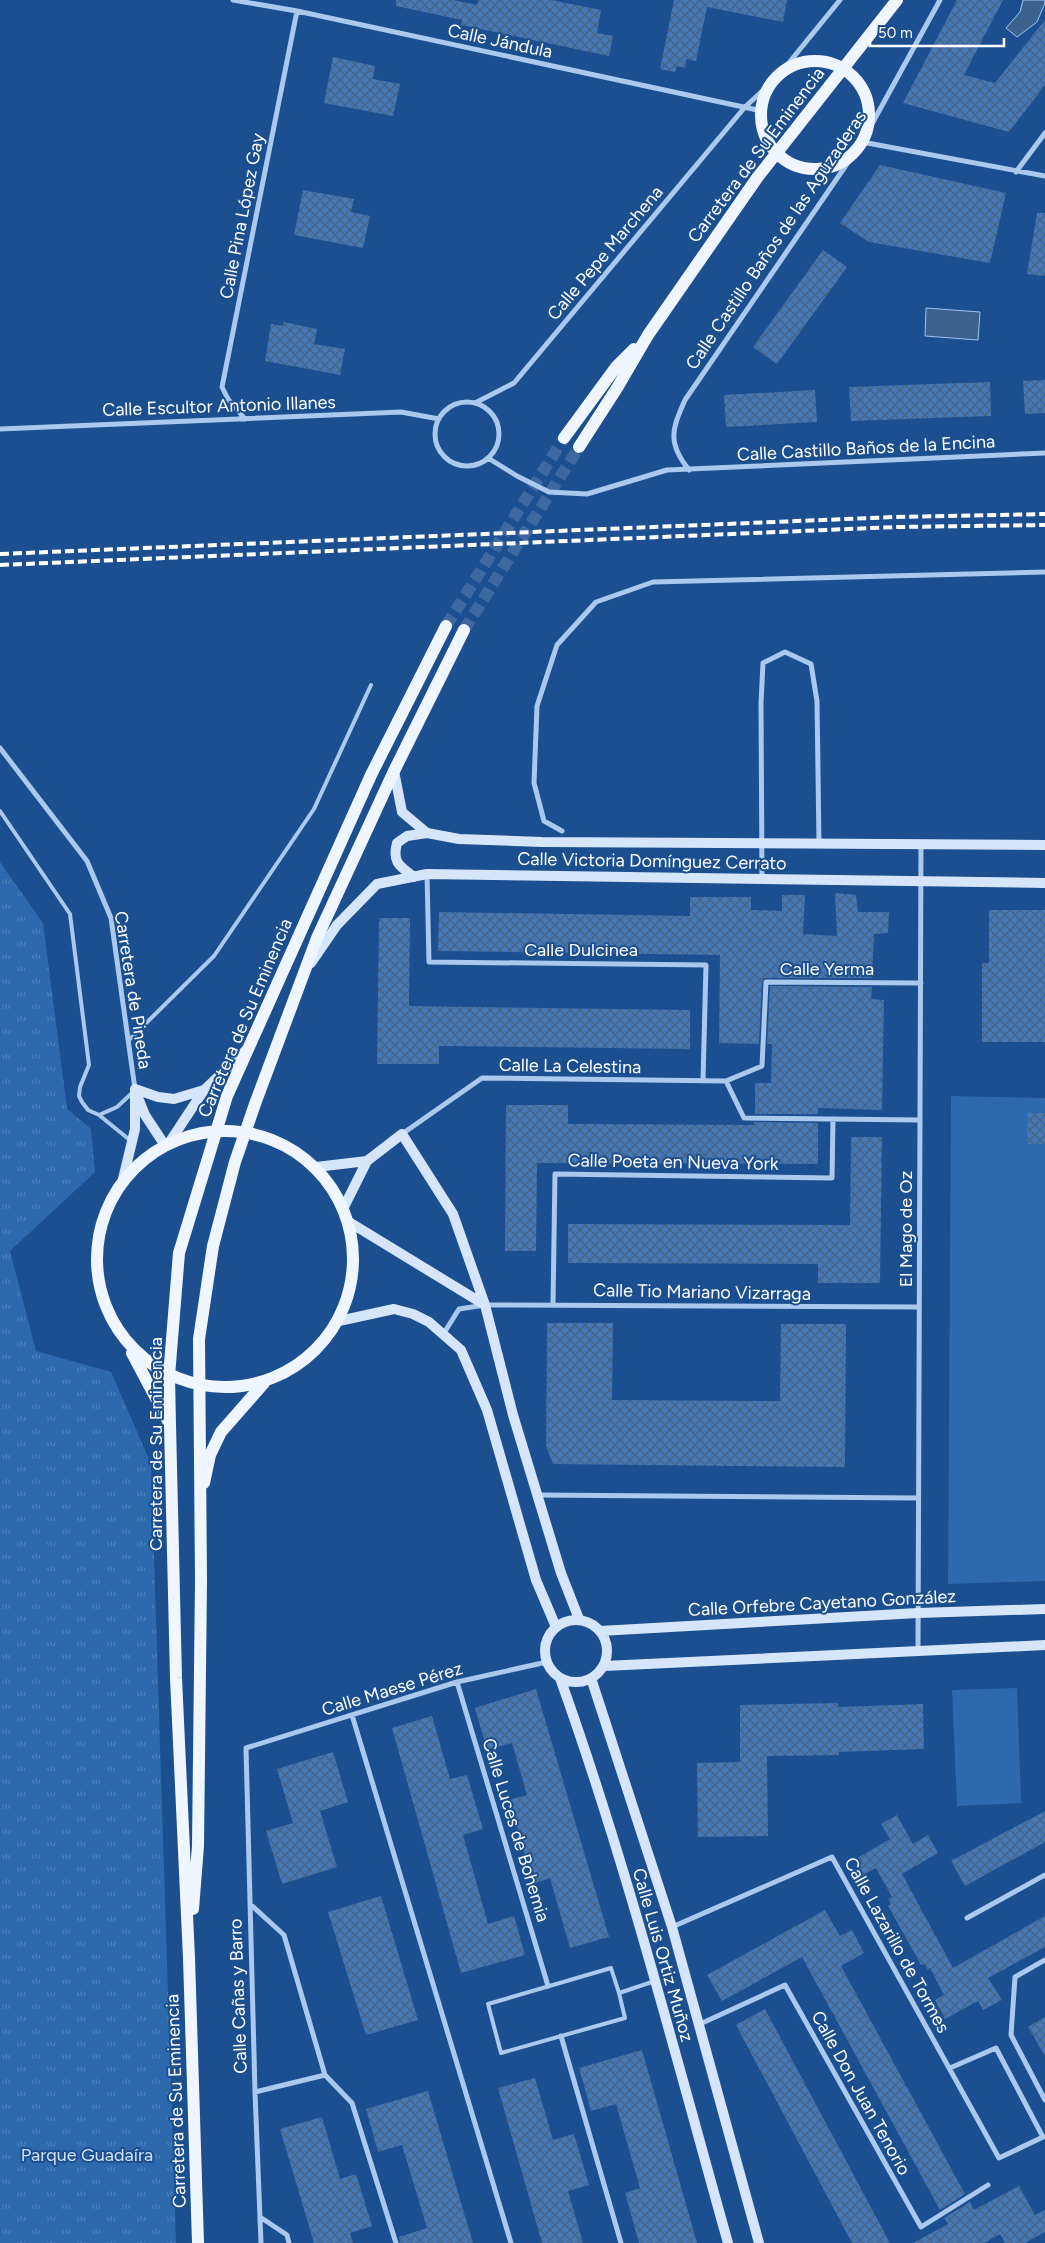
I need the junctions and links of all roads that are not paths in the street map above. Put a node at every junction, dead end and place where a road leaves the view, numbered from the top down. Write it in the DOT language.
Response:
graph roads {
  1 [pos="233,0"];
  2 [pos="840,0"];
  3 [pos="897,0"];
  4 [pos="940,0"];
  5 [pos="297,11"];
  6 [pos="843,68"];
  7 [pos="776,78"];
  8 [pos="745,107"];
  9 [pos="762,111"];
  10 [pos="1045,133"];
  11 [pos="862,142"];
  12 [pos="777,153"];
  13 [pos="1016,172"];
  14 [pos="1045,176"];
  15 [pos="648,335"];
  16 [pos="475,403"];
  17 [pos="245,419"];
  18 [pos="439,419"];
  19 [pos="0,429"];
  20 [pos="564,438"];
  21 [pos="579,447"];
  22 [pos="1045,453"];
  23 [pos="488,458"];
  24 [pos="689,470"];
  25 [pos="1045,572"];
  26 [pos="446,626"];
  27 [pos="464,630"];
  28 [pos="371,685"];
  29 [pos="0,748"];
  30 [pos="394,771"];
  31 [pos="0,811"];
  32 [pos="562,831"];
  33 [pos="427,833"];
  34 [pos="763,843"];
  35 [pos="818,843"];
  36 [pos="921,844"];
  37 [pos="1045,845"];
  38 [pos="427,874"];
  39 [pos="414,877"];
  40 [pos="762,879"];
  41 [pos="921,882"];
  42 [pos="1045,883"];
  43 [pos="303,974"];
  44 [pos="921,983"];
  45 [pos="127,1042"];
  46 [pos="250,1045"];
  47 [pos="703,1081"];
  48 [pos="726,1081"];
  49 [pos="135,1089"];
  50 [pos="204,1090"];
  51 [pos="100,1114"];
  52 [pos="834,1119"];
  53 [pos="920,1120"];
  54 [pos="402,1134"];
  55 [pos="215,1135"];
  56 [pos="244,1135"];
  57 [pos="132,1142"];
  58 [pos="166,1143"];
  59 [pos="367,1161"];
  60 [pos="316,1167"];
  61 [pos="123,1179"];
  62 [pos="343,1209"];
  63 [pos="349,1222"];
  64 [pos="485,1304"];
  65 [pos="553,1304"];
  66 [pos="919,1307"];
  67 [pos="338,1321"];
  68 [pos="444,1334"];
  69 [pos="128,1346"];
  70 [pos="170,1376"];
  71 [pos="199,1383"];
  72 [pos="264,1383"];
  73 [pos="170,1425"];
  74 [pos="538,1495"];
  75 [pos="917,1498"];
  76 [pos="200,1505"];
  77 [pos="1045,1609"];
  78 [pos="918,1613"];
  79 [pos="579,1620"];
  80 [pos="556,1627"];
  81 [pos="600,1631"];
  82 [pos="1045,1645"];
  83 [pos="918,1652"];
  84 [pos="547,1662"];
  85 [pos="604,1666"];
  86 [pos="560,1678"];
  87 [pos="591,1678"];
  88 [pos="457,1682"];
  89 [pos="352,1714"];
  90 [pos="246,1748"];
  91 [pos="1045,1875"];
  92 [pos="250,1904"];
  93 [pos="967,1918"];
  94 [pos="672,1927"];
  95 [pos="189,1958"];
  96 [pos="1045,1960"];
  97 [pos="655,1981"];
  98 [pos="548,1986"];
  99 [pos="619,1993"];
  100 [pos="700,2024"];
  101 [pos="562,2036"];
  102 [pos="950,2068"];
  103 [pos="325,2075"];
  104 [pos="254,2092"];
  105 [pos="1045,2100"];
  106 [pos="988,2185"];
  107 [pos="260,2217"];
  108 [pos="198,2243"];
  109 [pos="262,2243"];
  110 [pos="289,2243"];
  111 [pos="396,2243"];
  112 [pos="511,2243"];
  113 [pos="620,2243"];
  114 [pos="728,2243"];
  115 [pos="759,2243"];
  1 -- 5 [label="street, Calle Jándula"];
  2 -- 7 [label="street, Calle Pepe Marchena"];
  3 -- 6 [label="main road, Carretera de Su Eminencia"];
  4 -- 11 [label="street, Calle Castillo Baños de las Aguzaderas"];
  5 -- 8 [label="street, Calle Jándula"];
  5 -- 17 [label="street, Calle Pina López Gay"];
  6 -- 7 [label="main road"];
  6 -- 11 [label="main road"];
  6 -- 12 [label="main road, Carretera de Su Eminencia"];
  7 -- 8 [label="street, Calle Pepe Marchena"];
  7 -- 9 [label="main road"];
  8 -- 9 [label="street, Calle Jándula"];
  8 -- 16 [label="street, Calle Pepe Marchena"];
  9 -- 12 [label="main road"];
  10 -- 13 [label="street"];
  11 -- 12 [label="main road"];
  11 -- 13 [label="street"];
  11 -- 24 [label="street, Calle Castillo Baños de las Aguzaderas"];
  12 -- 15 [label="main road, Carretera de Su Eminencia"];
  13 -- 14 [label="street"];
  15 -- 20 [label="main road, Carretera de Su Eminencia"];
  15 -- 21 [label="main road, Carretera de Su Eminencia"];
  16 -- 18 [label="street"];
  16 -- 23 [label="street"];
  17 -- 18 [label="street, Calle Escultor Antonio Illanes"];
  17 -- 19 [label="street, Calle Escultor Antonio Illanes"];
  18 -- 23 [label="street"];
  22 -- 24 [label="street, Calle Castillo Baños de la Encina"];
  23 -- 24 [label="street, Calle Castillo Baños de la Encina"];
  25 -- 32 [label="street"];
  26 -- 46 [label="main road, Carretera de Su Eminencia"];
  27 -- 30 [label="main road, Carretera de Su Eminencia"];
  28 -- 45 [label="lane"];
  29 -- 45 [label="street, Carretera de Pineda"];
  30 -- 33 [label="street, Calle Victoria Domínguez Cerrato"];
  30 -- 43 [label="main road, Carretera de Su Eminencia"];
  31 -- 51 [label="lane"];
  33 -- 34 [label="street, Calle Victoria Domínguez Cerrato"];
  33 -- 39 [label="street"];
  34 -- 35 [label="street, Calle Victoria Domínguez Cerrato"];
  34 -- 35 [label="street"];
  34 -- 40 [label="street"];
  35 -- 36 [label="street, Calle Victoria Domínguez Cerrato"];
  36 -- 37 [label="street, Calle Victoria Domínguez Cerrato"];
  36 -- 41 [label="street, El Mago de Oz"];
  38 -- 39 [label="street, Calle Victoria Domínguez Cerrato"];
  38 -- 40 [label="street, Calle Victoria Domínguez Cerrato"];
  38 -- 47 [label="street, Calle Dulcinea"];
  39 -- 43 [label="street, Calle Victoria Domínguez Cerrato"];
  40 -- 41 [label="street, Calle Victoria Domínguez Cerrato"];
  41 -- 42 [label="street, Calle Victoria Domínguez Cerrato"];
  41 -- 44 [label="street, El Mago de Oz"];
  43 -- 56 [label="main road, Carretera de Su Eminencia"];
  44 -- 48 [label="street, Calle Yerma"];
  44 -- 53 [label="street, El Mago de Oz"];
  45 -- 49 [label="street, Carretera de Pineda"];
  46 -- 50 [label="street"];
  46 -- 55 [label="main road, Carretera de Su Eminencia"];
  47 -- 48 [label="street, Calle La Celestina"];
  47 -- 54 [label="street, Calle La Celestina"];
  48 -- 52 [label="street"];
  49 -- 50 [label="street"];
  49 -- 51 [label="lane"];
  49 -- 57 [label="street"];
  49 -- 58 [label="street"];
  50 -- 58 [label="street"];
  51 -- 57 [label="lane"];
  52 -- 53 [label="street"];
  52 -- 65 [label="street, Calle Poeta en Nueva York"];
  53 -- 66 [label="street, El Mago de Oz"];
  54 -- 59 [label="street"];
  54 -- 64 [label="street"];
  55 -- 56 [label="main road"];
  55 -- 58 [label="main road"];
  55 -- 70 [label="main road, Carretera de Su Eminencia"];
  56 -- 60 [label="main road"];
  56 -- 71 [label="main road, Carretera de Su Eminencia"];
  57 -- 61 [label="street"];
  58 -- 61 [label="main road"];
  59 -- 60 [label="street"];
  59 -- 62 [label="street"];
  60 -- 62 [label="main road"];
  61 -- 69 [label="main road"];
  62 -- 63 [label="main road"];
  63 -- 64 [label="street"];
  63 -- 67 [label="main road"];
  64 -- 65 [label="street, Calle Tio Mariano Vizarraga"];
  64 -- 68 [label="street, Calle Tio Mariano Vizarraga"];
  64 -- 74 [label="street"];
  65 -- 66 [label="street, Calle Tio Mariano Vizarraga"];
  66 -- 75 [label="street, El Mago de Oz"];
  67 -- 68 [label="street"];
  67 -- 72 [label="main road"];
  68 -- 80 [label="street"];
  69 -- 70 [label="main road"];
  69 -- 73 [label="main road"];
  70 -- 71 [label="main road"];
  70 -- 73 [label="main road, Carretera de Su Eminencia"];
  71 -- 72 [label="main road"];
  71 -- 76 [label="main road, Carretera de Su Eminencia"];
  72 -- 76 [label="main road"];
  73 -- 95 [label="main road, Carretera de Su Eminencia"];
  74 -- 75 [label="street"];
  74 -- 79 [label="street"];
  75 -- 78 [label="street, El Mago de Oz"];
  76 -- 95 [label="main road, Carretera de Su Eminencia"];
  77 -- 78 [label="street, Calle Orfebre Cayetano González"];
  78 -- 81 [label="street, Calle Orfebre Cayetano González"];
  78 -- 83 [label="street, El Mago de Oz"];
  79 -- 80 [label="street"];
  79 -- 81 [label="street"];
  80 -- 84 [label="street"];
  81 -- 85 [label="street"];
  82 -- 83 [label="street"];
  83 -- 85 [label="street"];
  84 -- 86 [label="street"];
  84 -- 88 [label="street, Calle Maese Pérez"];
  85 -- 87 [label="street"];
  86 -- 87 [label="street"];
  86 -- 97 [label="street, Calle Luis Ortiz Muñoz"];
  87 -- 94 [label="street, Calle Luis Ortiz Muñoz"];
  88 -- 89 [label="street, Calle Maese Pérez"];
  88 -- 98 [label="street, Calle Luces de Bohemia"];
  89 -- 90 [label="street, Calle Maese Pérez"];
  89 -- 112 [label="street"];
  90 -- 92 [label="street, Calle Cañas y Barro"];
  91 -- 93 [label="street"];
  92 -- 103 [label="street"];
  92 -- 104 [label="street, Calle Cañas y Barro"];
  94 -- 100 [label="street, Calle Luis Ortiz Muñoz"];
  94 -- 102 [label="street, Calle Lazarillo de Tormes"];
  95 -- 108 [label="main road, Carretera de Su Eminencia"];
  96 -- 105 [label="street"];
  97 -- 99 [label="lane"];
  97 -- 114 [label="street, Calle Luis Ortiz Muñoz"];
  98 -- 99 [label="lane"];
  98 -- 101 [label="lane"];
  99 -- 101 [label="lane"];
  100 -- 106 [label="street, Calle Don Juan Tenorio"];
  100 -- 115 [label="street, Calle Luis Ortiz Muñoz"];
  101 -- 113 [label="street"];
  102 -- 102 [label="street, Calle Lazarillo de Tormes"];
  103 -- 104 [label="street"];
  103 -- 111 [label="street"];
  104 -- 107 [label="street, Calle Cañas y Barro"];
  107 -- 109 [label="street, Calle Cañas y Barro"];
  107 -- 110 [label="street"];
}
